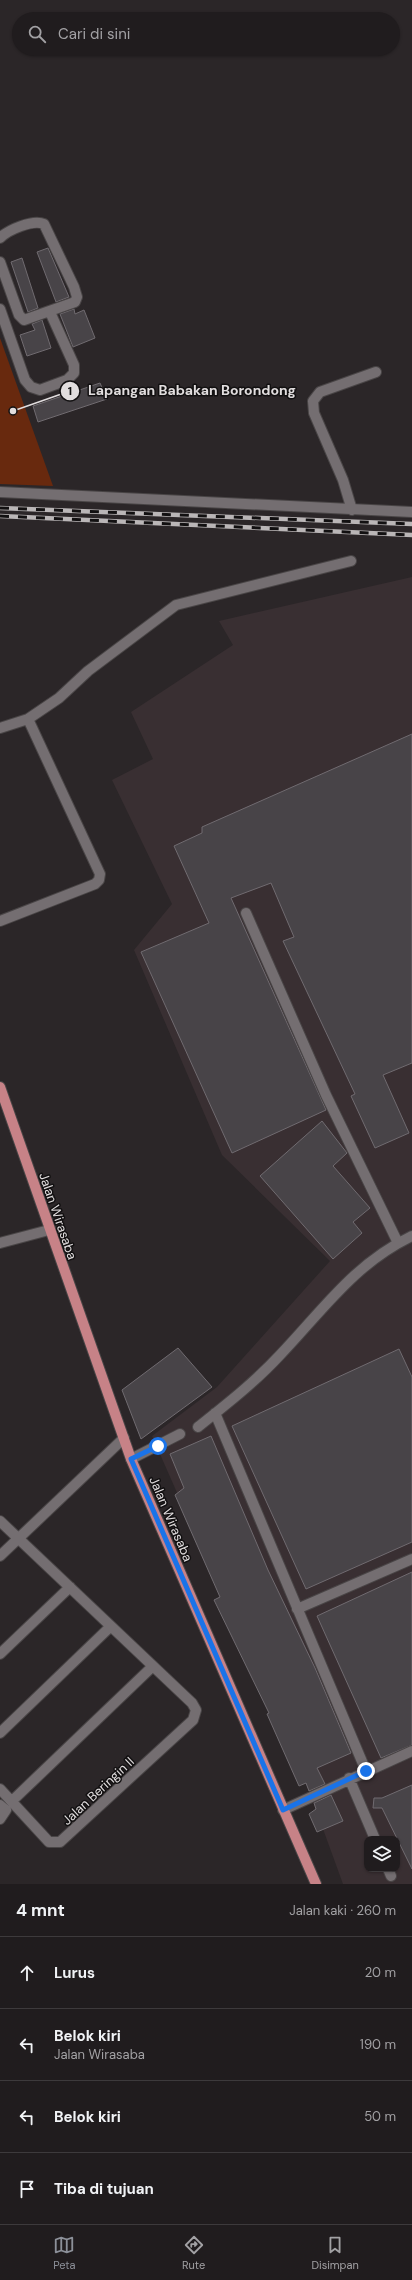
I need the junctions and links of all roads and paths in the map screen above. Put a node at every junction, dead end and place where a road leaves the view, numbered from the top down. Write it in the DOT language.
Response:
graph roads {
  1 [pos="0,238"];
  2 [pos="0,262"];
  3 [pos="0,309"];
  4 [pos="50,312"];
  5 [pos="376,372"];
  6 [pos="0,492"];
  7 [pos="352,510"];
  8 [pos="412,512"];
  9 [pos="351,561"];
  10 [pos="28,719"];
  11 [pos="0,728"];
  12 [pos="246,913"];
  13 [pos="0,921"];
  14 [pos="0,1087"];
  15 [pos="49,1230"];
  16 [pos="412,1236"];
  17 [pos="398,1242"];
  18 [pos="0,1243"];
  19 [pos="215,1413"];
  20 [pos="198,1427"];
  21 [pos="180,1434"];
  22 [pos="124,1438"];
  23 [pos="131,1459"];
  24 [pos="0,1521"];
  25 [pos="18,1539"];
  26 [pos="0,1556"];
  27 [pos="412,1558"];
  28 [pos="70,1587"];
  29 [pos="297,1609"];
  30 [pos="110,1627"];
  31 [pos="0,1654"];
  32 [pos="153,1666"];
  33 [pos="0,1733"];
  34 [pos="412,1751"];
  35 [pos="366,1771"];
  36 [pos="349,1778"];
  37 [pos="0,1789"];
  38 [pos="6,1805"];
  39 [pos="283,1810"];
  40 [pos="0,1820"];
  41 [pos="374,1836"];
  42 [pos="316,1884"];
  1 -- 4 [label="street"];
  2 -- 4 [label="street"];
  3 -- 4 [label="street"];
  5 -- 7 [label="street"];
  6 -- 7 [label="street"];
  7 -- 8 [label="street"];
  9 -- 10 [label="street"];
  10 -- 11 [label="street"];
  10 -- 13 [label="street"];
  12 -- 17 [label="street"];
  14 -- 15 [label="main road, Jalan Wirasaba"];
  15 -- 18 [label="street"];
  15 -- 22 [label="main road, Jalan Wirasaba"];
  16 -- 17 [label="street"];
  17 -- 19 [label="street"];
  19 -- 20 [label="street"];
  19 -- 29 [label="street"];
  21 -- 23 [label="street"];
  22 -- 23 [label="main road, Jalan Wirasaba"];
  22 -- 25 [label="street"];
  23 -- 39 [label="main road, Jalan Wirasaba"];
  24 -- 25 [label="street"];
  25 -- 26 [label="street"];
  25 -- 28 [label="street"];
  27 -- 29 [label="street"];
  28 -- 30 [label="street"];
  28 -- 31 [label="street"];
  29 -- 35 [label="street"];
  30 -- 32 [label="street"];
  30 -- 33 [label="street"];
  32 -- 38 [label="street"];
  32 -- 38 [label="street, Jalan Beringin II"];
  34 -- 35 [label="street"];
  35 -- 36 [label="street"];
  36 -- 39 [label="street"];
  36 -- 41 [label="street"];
  37 -- 38 [label="street, Jalan Beringin II"];
  38 -- 40 [label="street"];
  39 -- 42 [label="main road, Jalan Wirasaba"];
}
